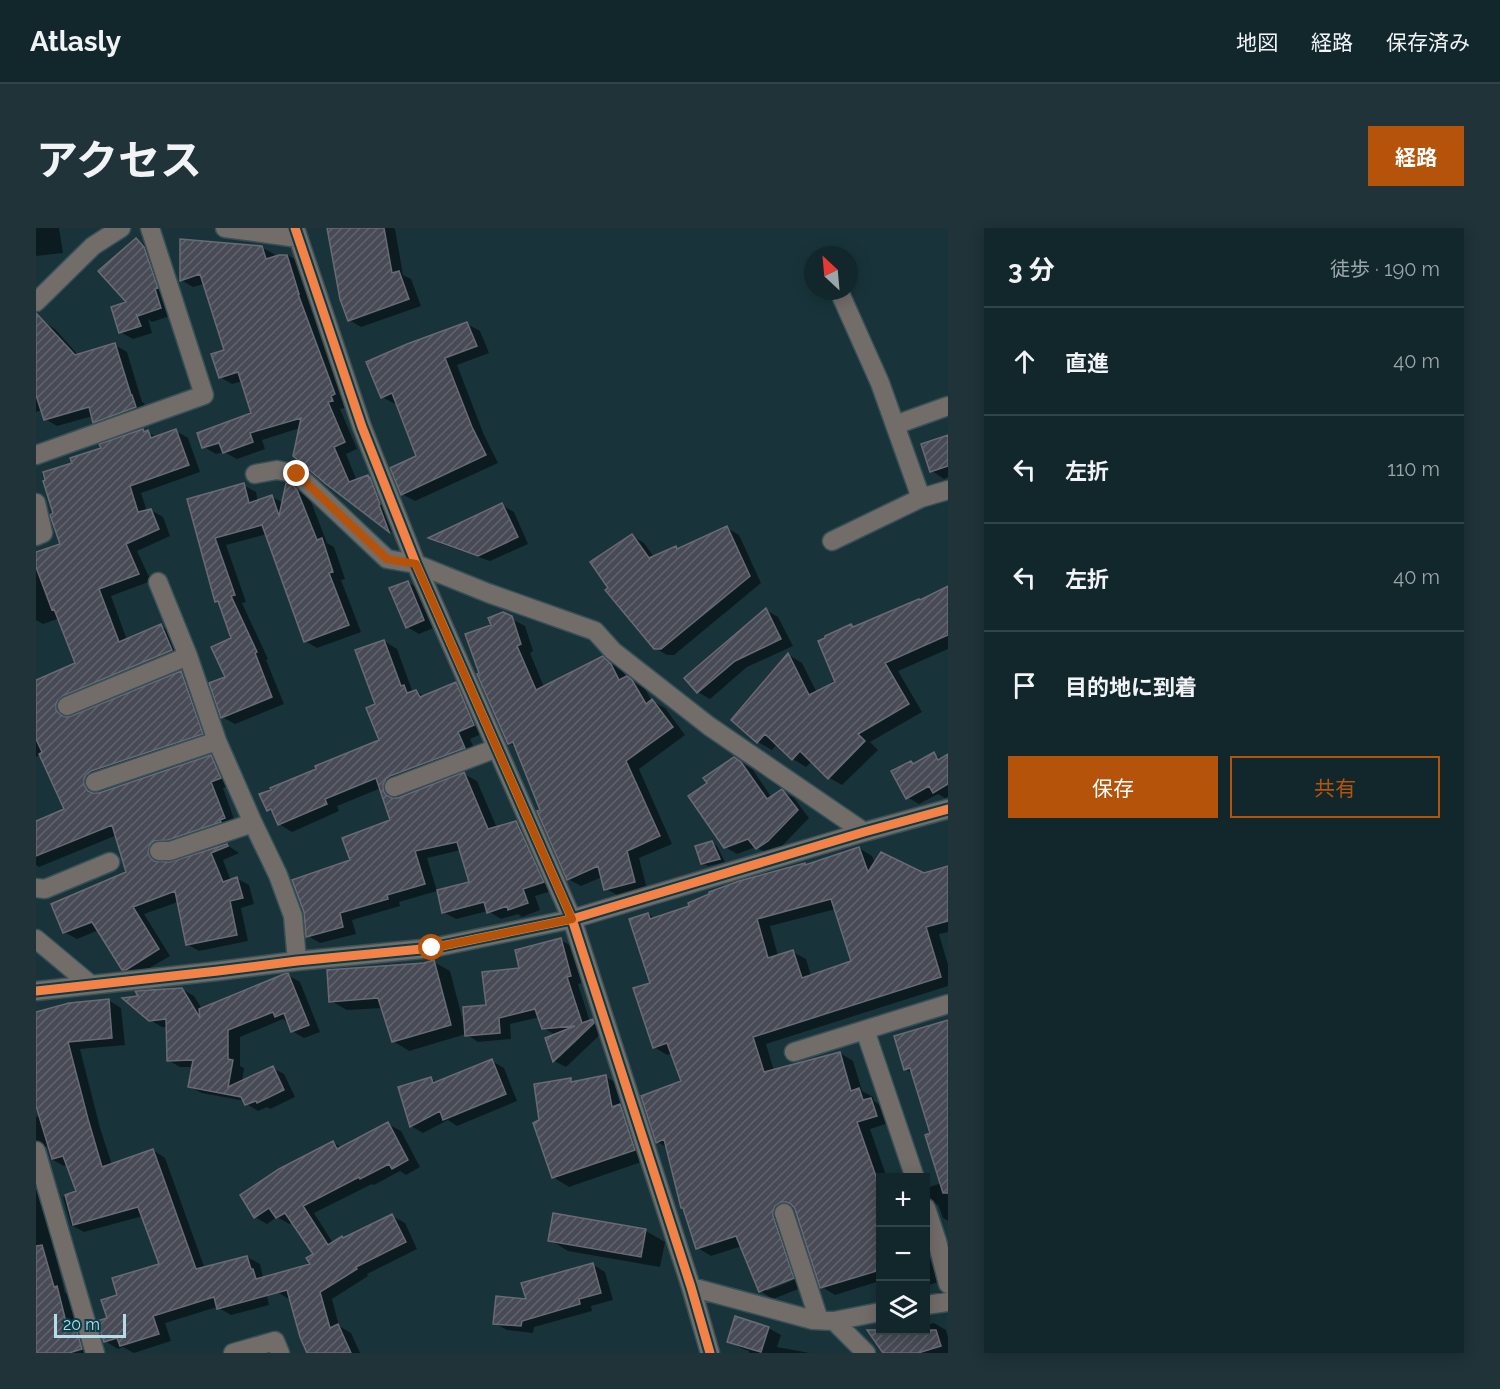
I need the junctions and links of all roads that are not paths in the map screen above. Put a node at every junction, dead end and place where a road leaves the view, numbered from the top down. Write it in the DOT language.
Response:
graph roads {
  1 [pos="121,228"];
  2 [pos="150,228"];
  3 [pos="225,228"];
  4 [pos="297,233"];
  5 [pos="842,300"];
  6 [pos="36,302"];
  7 [pos="948,406"];
  8 [pos="895,425"];
  9 [pos="36,455"];
  10 [pos="255,474"];
  11 [pos="948,490"];
  12 [pos="921,498"];
  13 [pos="36,503"];
  14 [pos="36,536"];
  15 [pos="832,541"];
  16 [pos="416,564"];
  17 [pos="158,582"];
  18 [pos="188,656"];
  19 [pos="67,706"];
  20 [pos="217,741"];
  21 [pos="497,748"];
  22 [pos="96,782"];
  23 [pos="394,787"];
  24 [pos="948,809"];
  25 [pos="253,823"];
  26 [pos="864,832"];
  27 [pos="159,851"];
  28 [pos="110,862"];
  29 [pos="36,888"];
  30 [pos="572,919"];
  31 [pos="36,939"];
  32 [pos="297,961"];
  33 [pos="91,985"];
  34 [pos="36,991"];
  35 [pos="948,1004"];
  36 [pos="865,1030"];
  37 [pos="794,1053"];
  38 [pos="36,1151"];
  39 [pos="913,1173"];
  40 [pos="784,1213"];
  41 [pos="930,1216"];
  42 [pos="942,1240"];
  43 [pos="948,1284"];
  44 [pos="691,1287"];
  45 [pos="948,1302"];
  46 [pos="930,1304"];
  47 [pos="876,1313"];
  48 [pos="826,1320"];
  49 [pos="95,1353"];
  50 [pos="233,1353"];
  51 [pos="280,1353"];
  52 [pos="710,1353"];
  53 [pos="866,1353"];
  1 -- 6 [label="street"];
  2 -- 9 [label="street"];
  3 -- 4 [label="street"];
  4 -- 16 [label="street"];
  5 -- 8 [label="street"];
  7 -- 8 [label="street"];
  8 -- 12 [label="street"];
  10 -- 16 [label="street"];
  11 -- 12 [label="street"];
  12 -- 15 [label="street"];
  13 -- 14 [label="street"];
  16 -- 21 [label="street"];
  16 -- 26 [label="street"];
  17 -- 18 [label="street"];
  18 -- 19 [label="street"];
  18 -- 20 [label="street"];
  20 -- 22 [label="street"];
  20 -- 25 [label="street"];
  21 -- 23 [label="street"];
  21 -- 30 [label="street"];
  24 -- 26 [label="street"];
  25 -- 27 [label="street"];
  25 -- 32 [label="street"];
  26 -- 30 [label="street"];
  28 -- 29 [label="street"];
  30 -- 32 [label="street"];
  30 -- 44 [label="street"];
  31 -- 33 [label="street"];
  32 -- 33 [label="street"];
  33 -- 34 [label="street"];
  35 -- 36 [label="street"];
  36 -- 37 [label="street"];
  36 -- 39 [label="street"];
  38 -- 49 [label="street"];
  40 -- 48 [label="street"];
  41 -- 42 [label="street"];
  42 -- 43 [label="street"];
  44 -- 48 [label="street"];
  44 -- 52 [label="street"];
  45 -- 46 [label="street"];
  47 -- 48 [label="street"];
  48 -- 53 [label="street"];
  50 -- 51 [label="street"];
}
